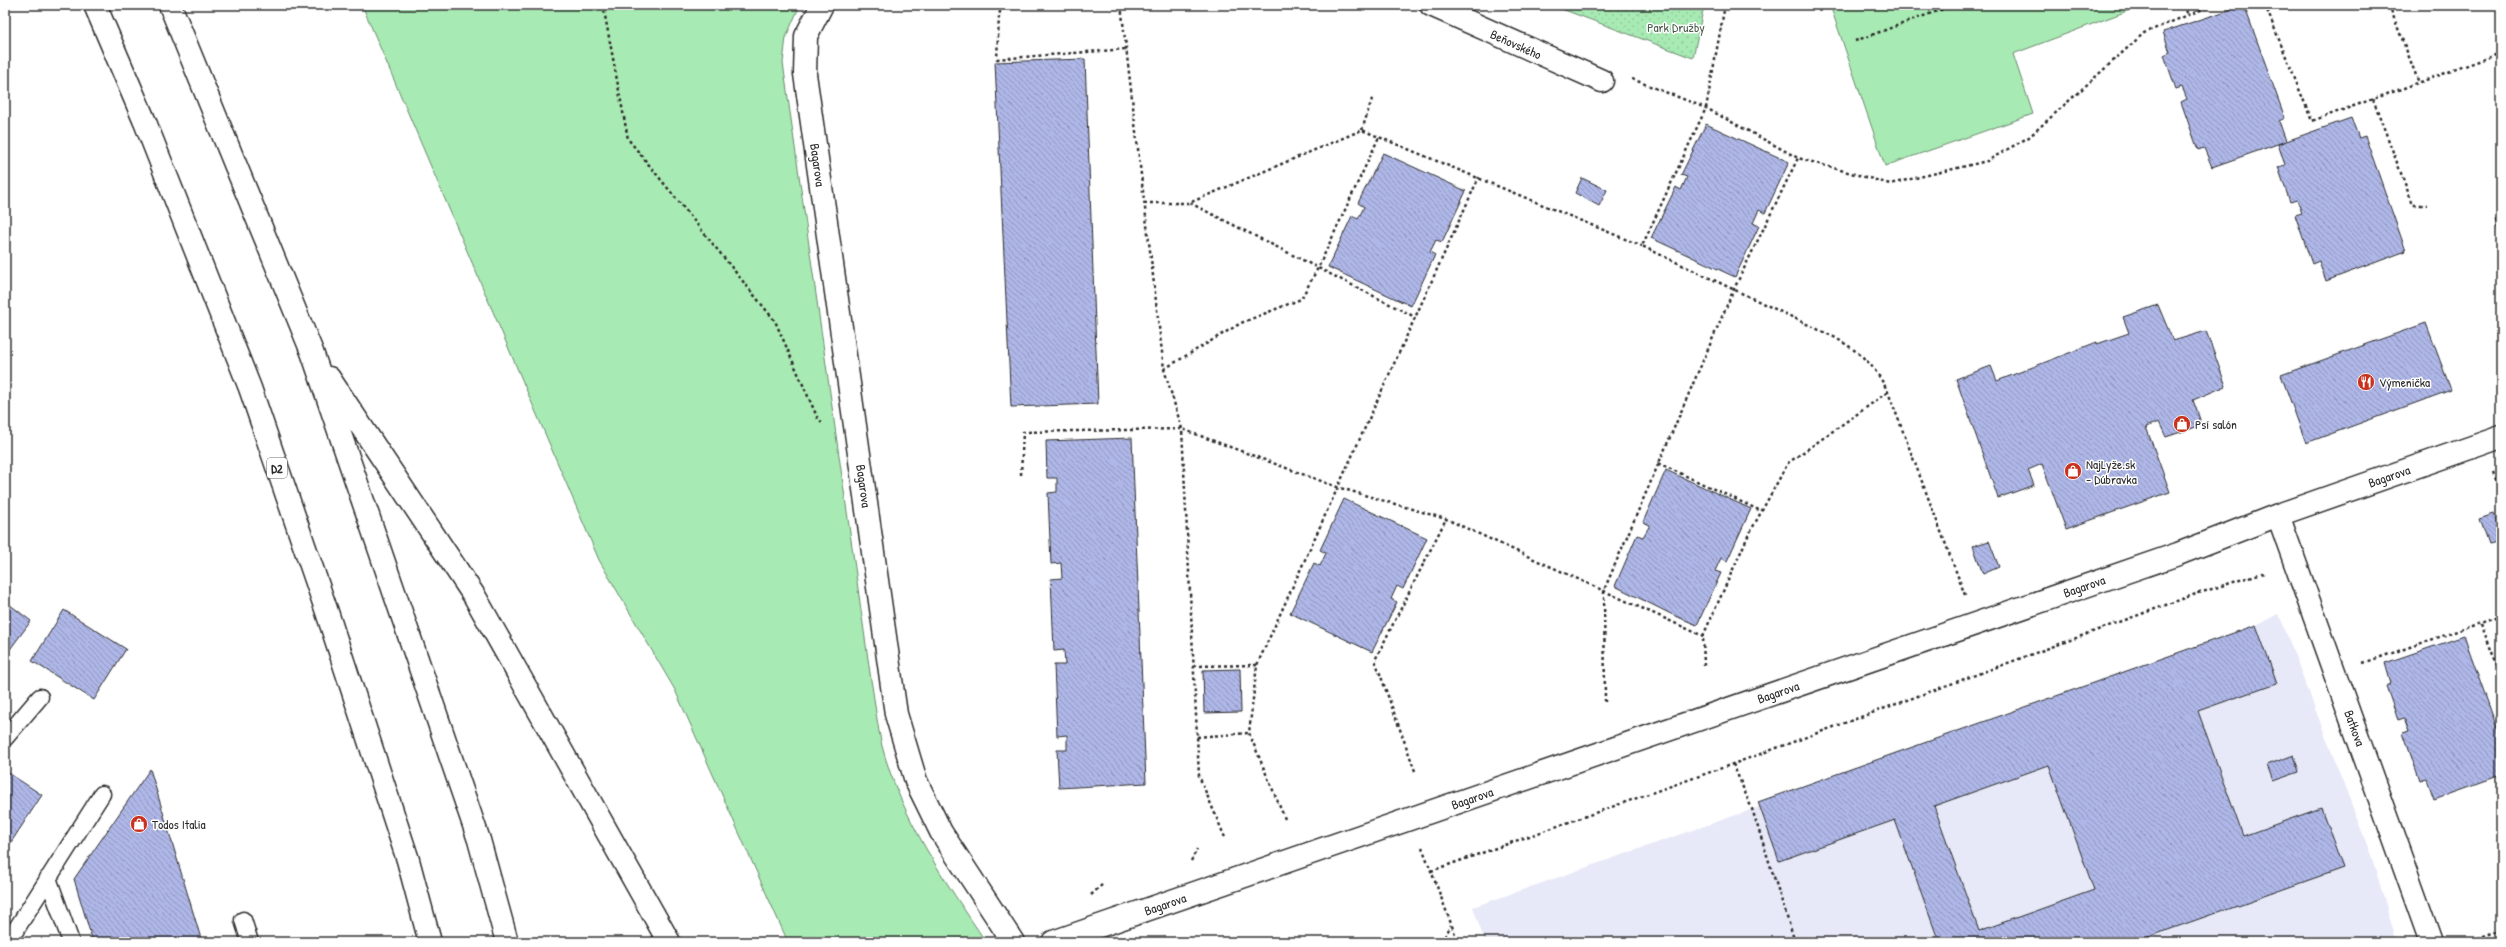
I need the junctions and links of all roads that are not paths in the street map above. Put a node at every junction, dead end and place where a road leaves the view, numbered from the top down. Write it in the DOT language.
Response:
graph roads {
  1 [pos="94,5"];
  2 [pos="170,5"];
  3 [pos="822,5"];
  4 [pos="1430,5"];
  5 [pos="1602,81"];
  6 [pos="312,352"];
  7 [pos="2501,437"];
  8 [pos="2278,515"];
  9 [pos="40,697"];
  10 [pos="5,738"];
  11 [pos="102,794"];
  12 [pos="48,878"];
  13 [pos="244,920"];
  14 [pos="8,942"];
  15 [pos="71,942"];
  16 [pos="250,942"];
  17 [pos="430,942"];
  18 [pos="507,942"];
  19 [pos="670,942"];
  20 [pos="1013,942"];
  21 [pos="1053,942"];
  22 [pos="2431,942"];
  1 -- 17 [label="main road, D2"];
  2 -- 6 [label="main road"];
  3 -- 20 [label="main road, Bagarova"];
  4 -- 5 [label="main road, Beňovského"];
  6 -- 18 [label="main road"];
  6 -- 19 [label="main road"];
  7 -- 8 [label="main road, Bagarova"];
  8 -- 21 [label="main road, Bagarova"];
  8 -- 22 [label="main road, Batkova"];
  9 -- 10 [label="lane"];
  11 -- 12 [label="lane"];
  12 -- 14 [label="lane"];
  12 -- 15 [label="lane"];
  13 -- 16 [label="lane"];
}
